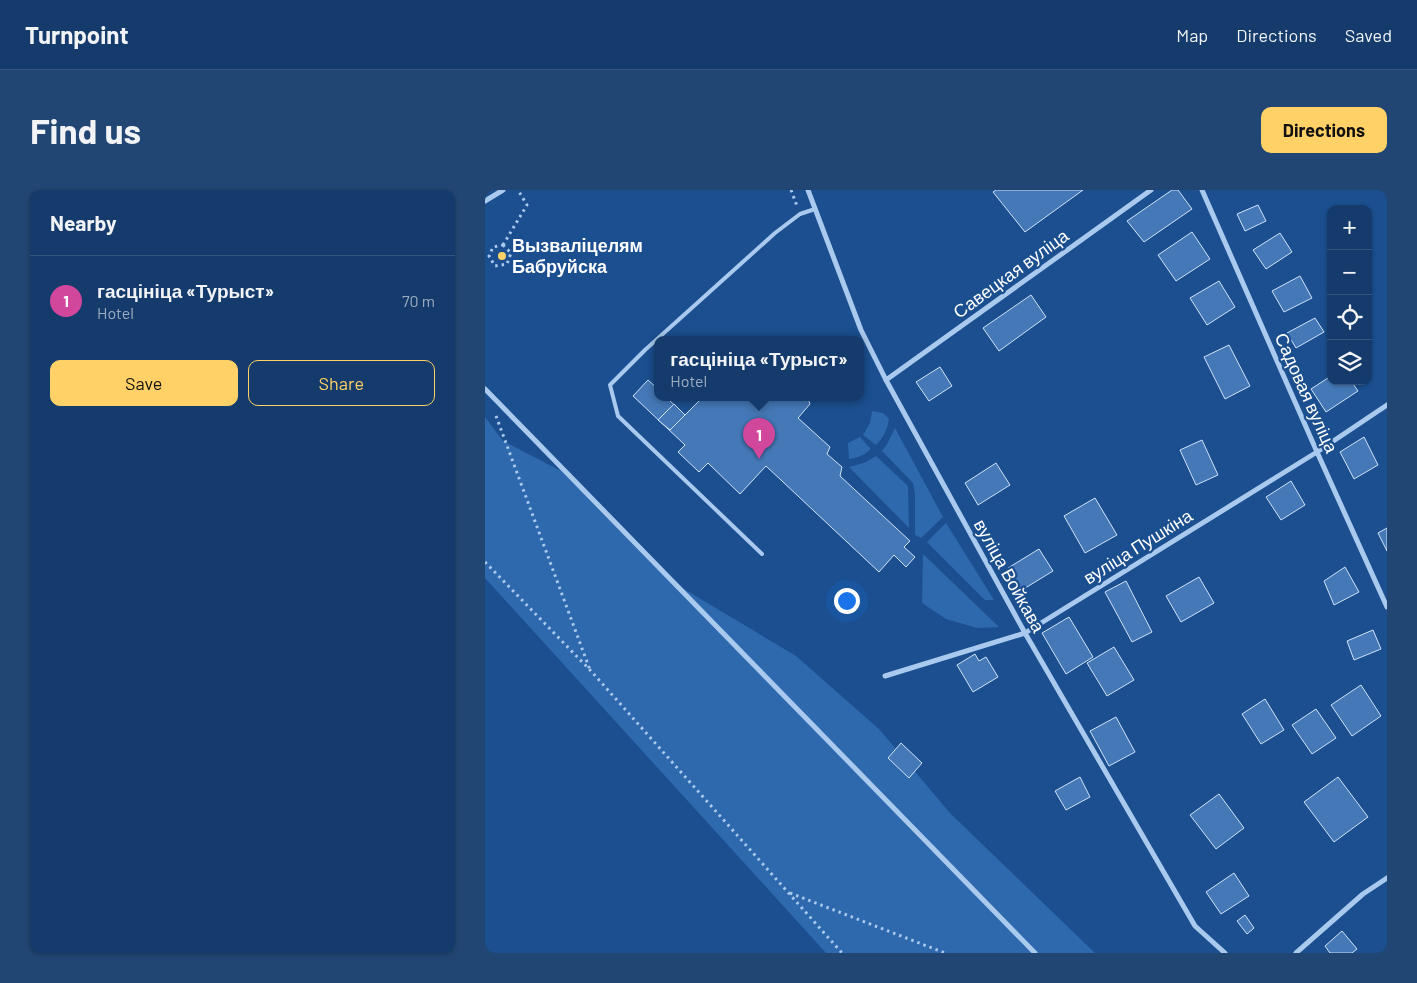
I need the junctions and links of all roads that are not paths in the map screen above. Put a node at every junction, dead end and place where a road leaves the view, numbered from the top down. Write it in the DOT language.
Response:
graph roads {
  1 [pos="503,190"];
  2 [pos="808,190"];
  3 [pos="1151,190"];
  4 [pos="1202,190"];
  5 [pos="485,201"];
  6 [pos="815,209"];
  7 [pos="660,336"];
  8 [pos="654,342"];
  9 [pos="886,380"];
  10 [pos="485,388"];
  11 [pos="1387,405"];
  12 [pos="1317,452"];
  13 [pos="762,554"];
  14 [pos="1387,588"];
  15 [pos="1381,591"];
  16 [pos="1387,607"];
  17 [pos="1025,633"];
  18 [pos="885,676"];
  19 [pos="1387,878"];
  20 [pos="1035,953"];
  21 [pos="1225,953"];
  22 [pos="1296,953"];
  1 -- 5 [label="street"];
  2 -- 6 [label="street, вуліца Войкава"];
  3 -- 9 [label="street, Савецкая вуліца"];
  4 -- 12 [label="street, Садовая вуліца"];
  6 -- 7 [label="lane"];
  6 -- 9 [label="street, вуліца Войкава"];
  8 -- 13 [label="lane"];
  9 -- 17 [label="street, вуліца Войкава"];
  10 -- 20 [label="street"];
  11 -- 12 [label="street, вуліца Пушкіна"];
  12 -- 15 [label="street, Садовая вуліца"];
  12 -- 17 [label="street, вуліца Пушкіна"];
  14 -- 15 [label="street"];
  15 -- 16 [label="street, Садовая вуліца"];
  17 -- 18 [label="street, вуліца Пушкіна"];
  17 -- 21 [label="street, вуліца Войкава"];
  19 -- 22 [label="street"];
}
